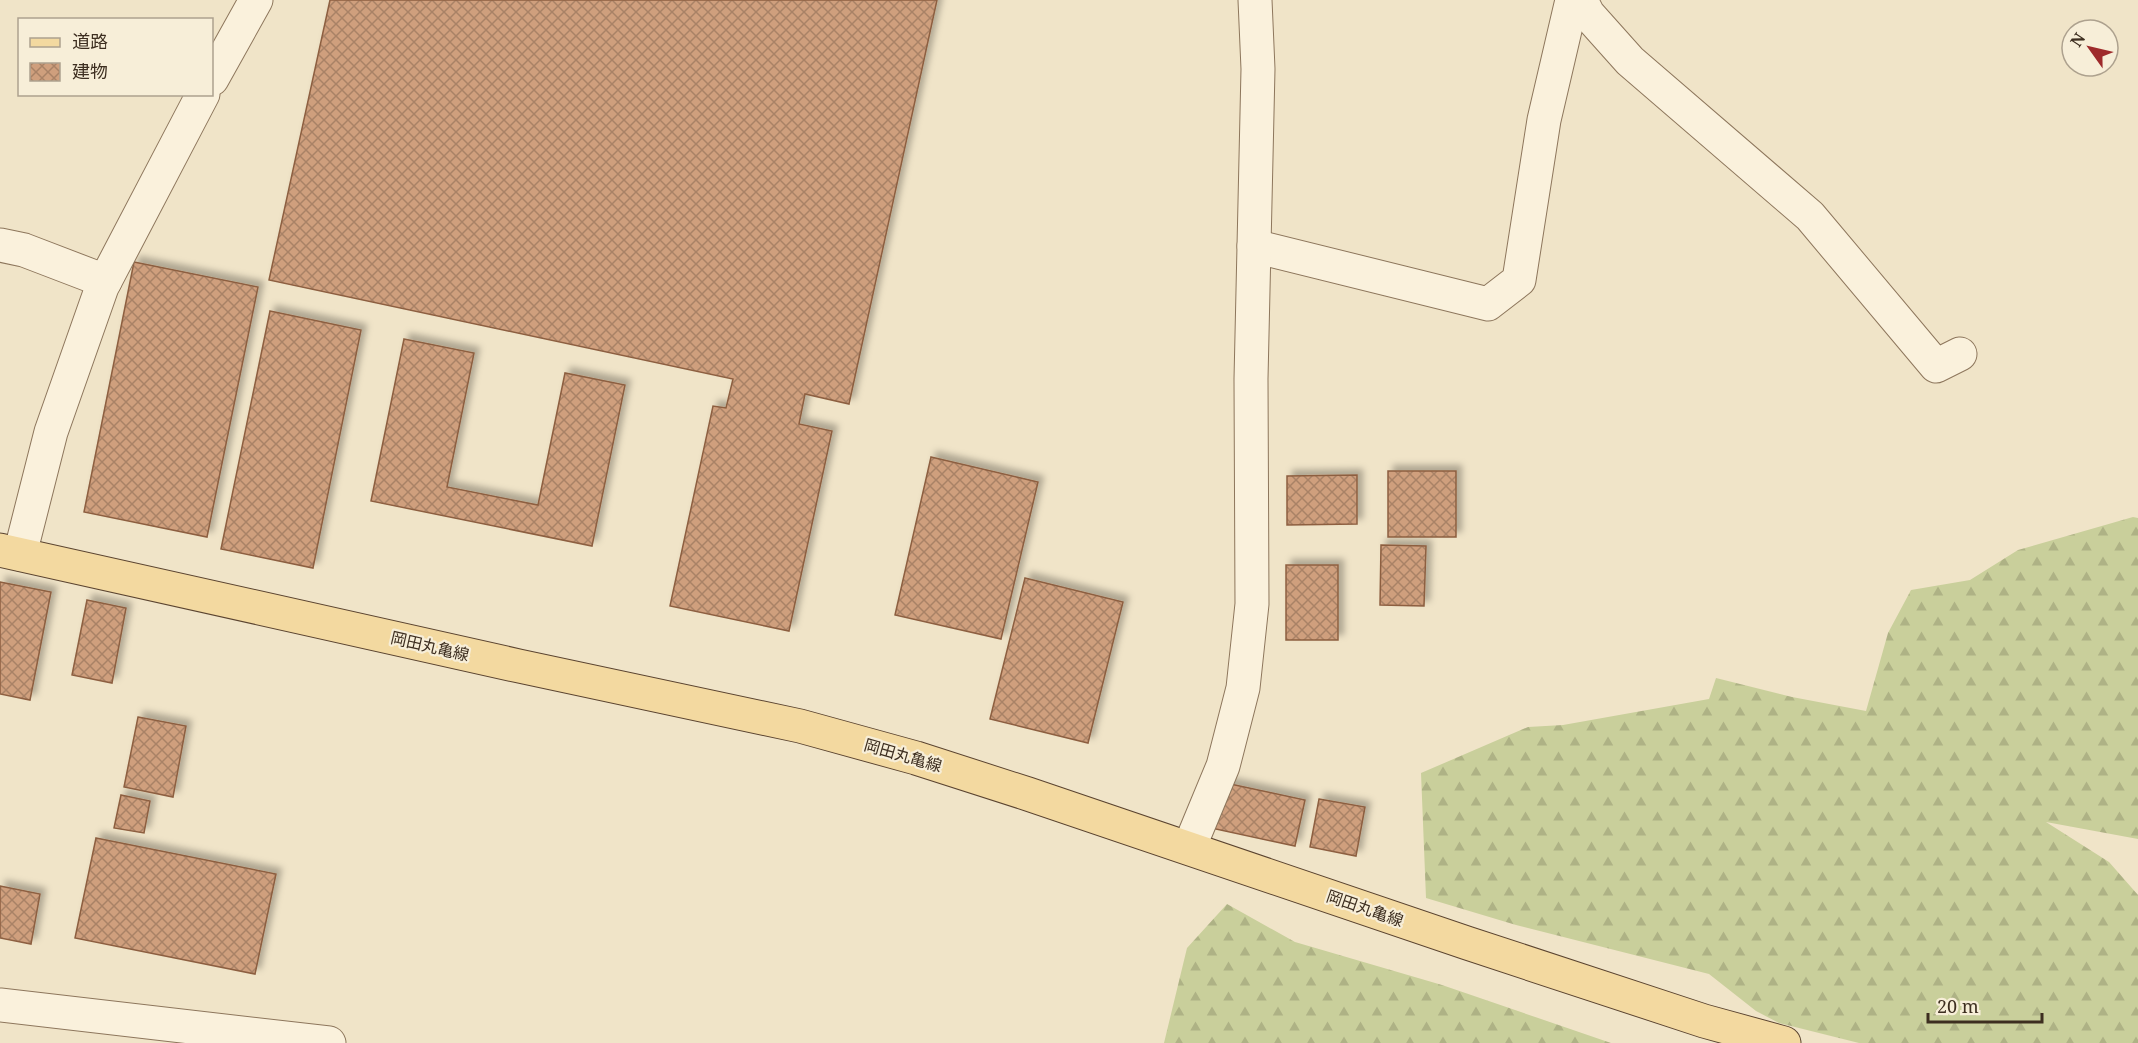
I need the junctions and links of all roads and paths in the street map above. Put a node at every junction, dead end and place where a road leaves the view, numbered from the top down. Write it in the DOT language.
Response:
graph roads {
  1 [pos="256,0"];
  2 [pos="1255,0"];
  3 [pos="1572,0"];
  4 [pos="1581,0"];
  5 [pos="213,78"];
  6 [pos="202,96"];
  7 [pos="0,245"];
  8 [pos="1254,246"];
  9 [pos="105,281"];
  10 [pos="1960,354"];
  11 [pos="10,552"];
  12 [pos="1189,848"];
  13 [pos="0,1005"];
  14 [pos="329,1043"];
  15 [pos="1784,1043"];
  1 -- 5 [label="street"];
  2 -- 8 [label="street"];
  3 -- 8 [label="street"];
  4 -- 10 [label="street"];
  6 -- 9 [label="street"];
  7 -- 9 [label="street"];
  8 -- 12 [label="street"];
  9 -- 11 [label="street"];
  11 -- 12 [label="main road, 岡田丸亀線"];
  12 -- 15 [label="main road, 岡田丸亀線"];
  13 -- 14 [label="street"];
}
